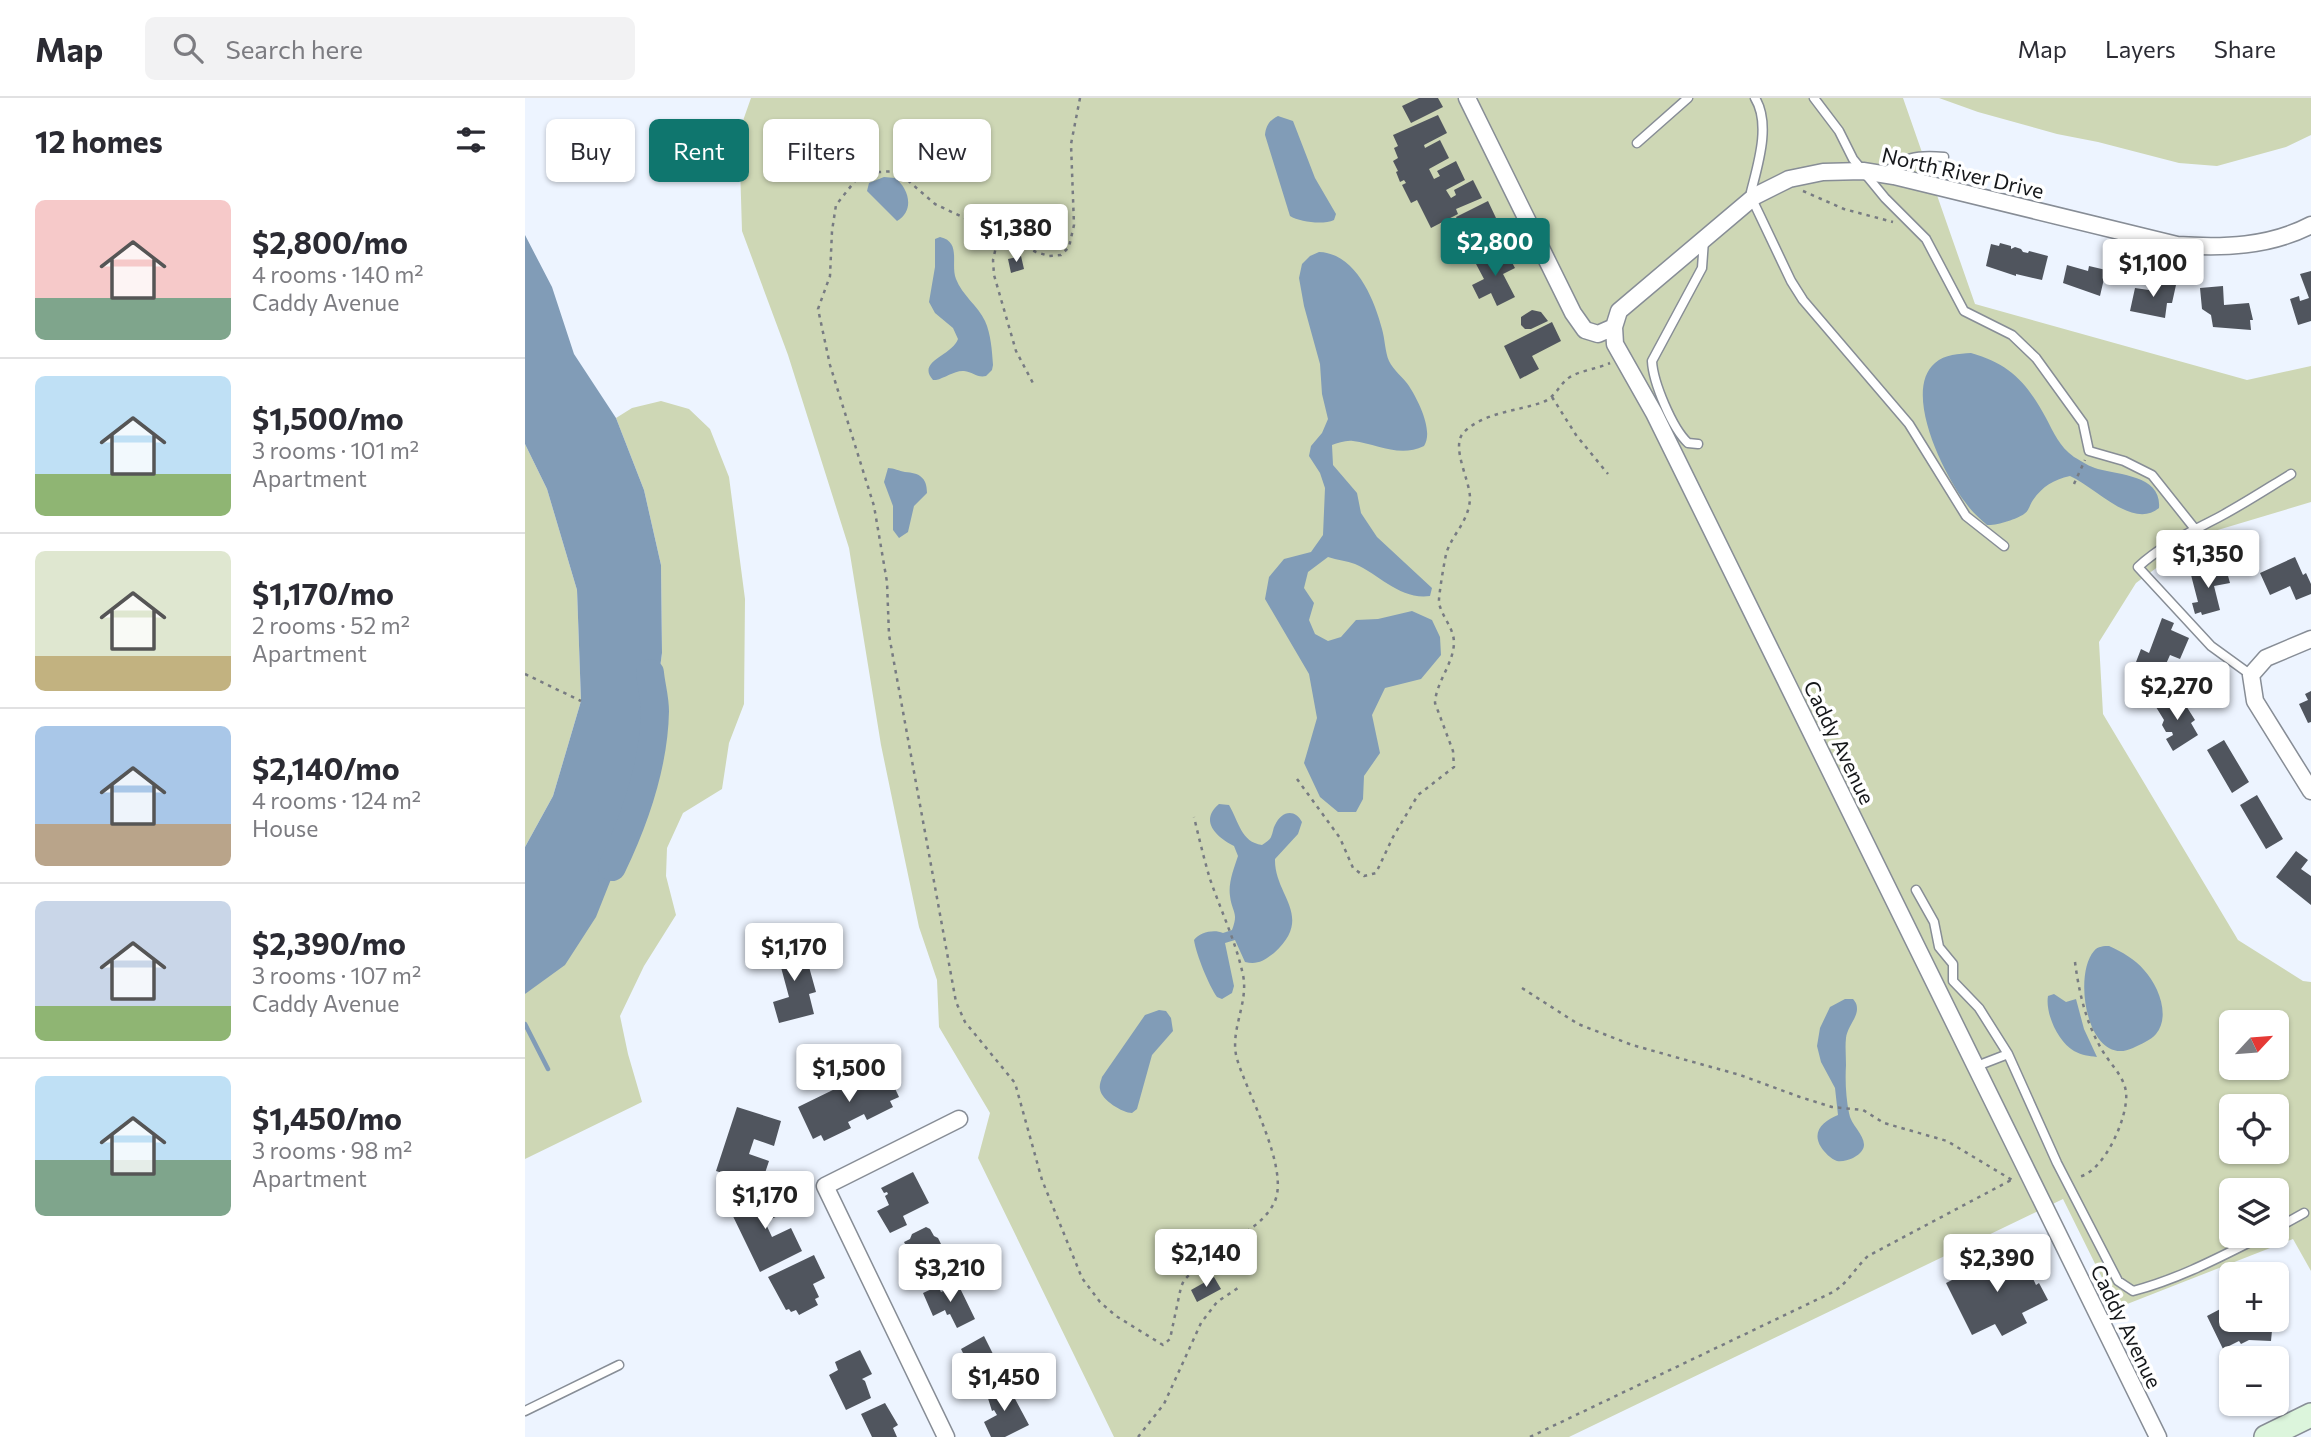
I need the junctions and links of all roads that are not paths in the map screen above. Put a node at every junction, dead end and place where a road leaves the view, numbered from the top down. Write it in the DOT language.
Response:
graph roads {
  1 [pos="1467,98"];
  2 [pos="1688,98"];
  3 [pos="1755,98"];
  4 [pos="1814,98"];
  5 [pos="1637,143"];
  6 [pos="1944,157"];
  7 [pos="1863,171"];
  8 [pos="1881,174"];
  9 [pos="1752,199"];
  10 [pos="2311,225"];
  11 [pos="1704,238"];
  12 [pos="1613,327"];
  13 [pos="1698,444"];
  14 [pos="2291,474"];
  15 [pos="2195,529"];
  16 [pos="2004,546"];
  17 [pos="2311,639"];
  18 [pos="2251,675"];
  19 [pos="2311,791"];
  20 [pos="1916,890"];
  21 [pos="2008,1054"];
  22 [pos="1977,1066"];
  23 [pos="958,1119"];
  24 [pos="2304,1213"];
  25 [pos="2289,1221"];
  26 [pos="2237,1248"];
  27 [pos="618,1365"];
  28 [pos="525,1411"];
  29 [pos="2311,1415"];
  30 [pos="946,1437"];
  31 [pos="2158,1437"];
  32 [pos="2266,1437"];
  1 -- 12 [label="street"];
  2 -- 5 [label="lane"];
  3 -- 9 [label="lane"];
  4 -- 7 [label="lane"];
  6 -- 8 [label="lane"];
  7 -- 8 [label="street, North River Drive"];
  7 -- 9 [label="street, North River Drive"];
  7 -- 15 [label="lane"];
  8 -- 10 [label="street, North River Drive"];
  9 -- 11 [label="street, North River Drive"];
  9 -- 16 [label="lane"];
  11 -- 12 [label="street, North River Drive"];
  11 -- 13 [label="lane"];
  12 -- 22 [label="street, Caddy Avenue"];
  14 -- 15 [label="lane"];
  15 -- 18 [label="lane"];
  17 -- 18 [label="street"];
  18 -- 19 [label="street"];
  20 -- 21 [label="lane"];
  21 -- 22 [label="lane"];
  21 -- 26 [label="lane"];
  22 -- 31 [label="street, Caddy Avenue"];
  23 -- 30 [label="street"];
  24 -- 25 [label="lane"];
  27 -- 28 [label="lane"];
  29 -- 32 [label="street"];
}
